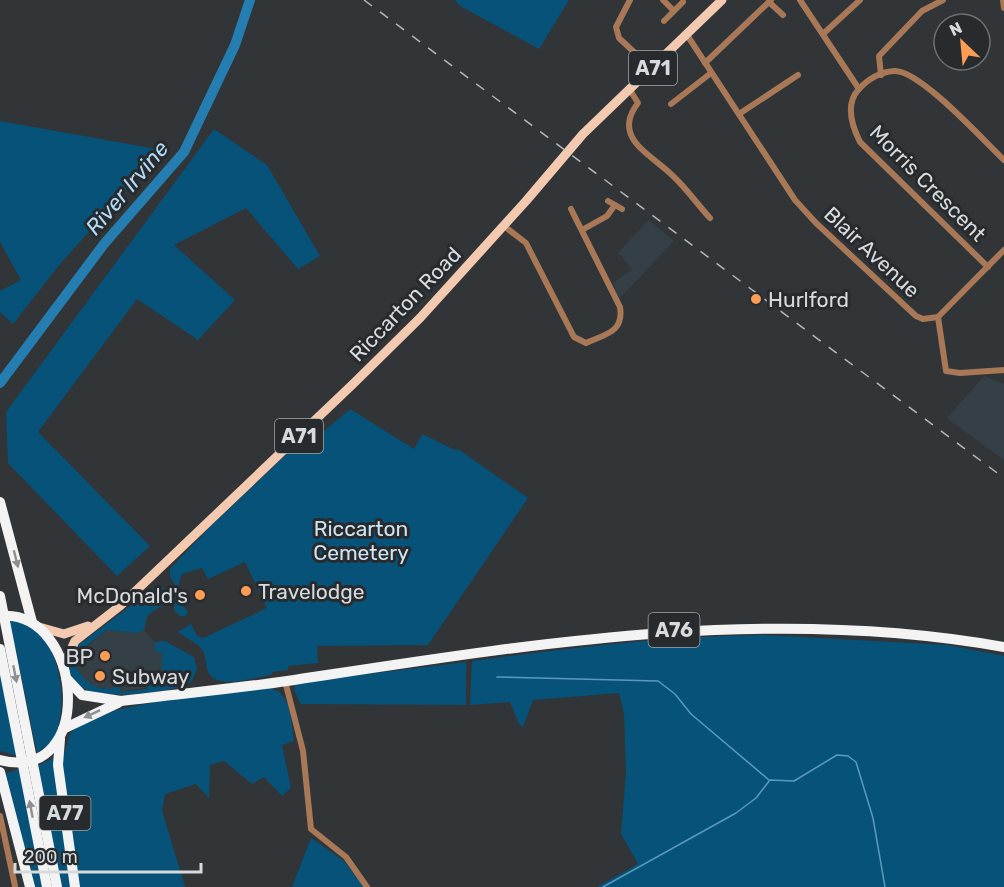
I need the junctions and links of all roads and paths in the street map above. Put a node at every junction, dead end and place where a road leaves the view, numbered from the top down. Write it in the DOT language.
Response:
graph roads {
  1 [pos="630,0"];
  2 [pos="663,0"];
  3 [pos="722,0"];
  4 [pos="800,0"];
  5 [pos="860,0"];
  6 [pos="943,0"];
  7 [pos="1003,0"];
  8 [pos="770,1"];
  9 [pos="683,2"];
  10 [pos="1004,8"];
  11 [pos="673,10"];
  12 [pos="783,15"];
  13 [pos="664,21"];
  14 [pos="823,34"];
  15 [pos="687,35"];
  16 [pos="705,63"];
  17 [pos="652,69"];
  18 [pos="711,72"];
  19 [pos="798,75"];
  20 [pos="881,75"];
  21 [pos="860,89"];
  22 [pos="630,90"];
  23 [pos="671,104"];
  24 [pos="739,114"];
  25 [pos="1004,160"];
  26 [pos="608,201"];
  27 [pos="615,205"];
  28 [pos="571,209"];
  29 [pos="622,209"];
  30 [pos="710,218"];
  31 [pos="504,226"];
  32 [pos="582,230"];
  33 [pos="1004,250"];
  34 [pos="988,267"];
  35 [pos="938,317"];
  36 [pos="1004,370"];
  37 [pos="0,502"];
  38 [pos="0,596"];
  39 [pos="0,616"];
  40 [pos="100,620"];
  41 [pos="36,625"];
  42 [pos="1004,648"];
  43 [pos="0,649"];
  44 [pos="64,672"];
  45 [pos="285,681"];
  46 [pos="121,701"];
  47 [pos="62,734"];
  48 [pos="5,761"];
  49 [pos="0,772"];
  50 [pos="0,816"];
  51 [pos="15,886"];
  52 [pos="30,887"];
  53 [pos="47,887"];
  54 [pos="57,887"];
  55 [pos="75,887"];
  56 [pos="368,887"];
  1 -- 17 [label="street"];
  2 -- 11 [label="street"];
  3 -- 15 [label="main road, Riccarton Road / A71"];
  4 -- 14 [label="street"];
  5 -- 14 [label="street"];
  6 -- 20 [label="street"];
  7 -- 10 [label="street"];
  8 -- 12 [label="street"];
  8 -- 16 [label="street"];
  9 -- 11 [label="street"];
  11 -- 13 [label="street"];
  14 -- 21 [label="street"];
  15 -- 16 [label="street, Blair Avenue"];
  15 -- 17 [label="main road, Riccarton Road / A71"];
  16 -- 18 [label="street, Blair Avenue"];
  17 -- 22 [label="main road, Riccarton Road / A71"];
  18 -- 23 [label="street"];
  18 -- 24 [label="street, Blair Avenue"];
  19 -- 24 [label="street"];
  20 -- 21 [label="street"];
  20 -- 25 [label="street"];
  21 -- 34 [label="street, Morris Crescent"];
  22 -- 30 [label="street"];
  22 -- 31 [label="main road, Riccarton Road / A71"];
  24 -- 35 [label="street, Blair Avenue"];
  26 -- 27 [label="street"];
  27 -- 29 [label="street"];
  27 -- 32 [label="street"];
  28 -- 32 [label="street"];
  31 -- 32 [label="street"];
  31 -- 40 [label="main road, Riccarton Road / A71"];
  33 -- 34 [label="street, Blair Avenue"];
  34 -- 35 [label="street, Blair Avenue"];
  35 -- 36 [label="street"];
  37 -- 41 [label="highway, one-way"];
  38 -- 54 [label="highway, A77, one-way"];
  39 -- 41 [label="highway"];
  40 -- 41 [label="main road, Riccarton Road / A71"];
  40 -- 44 [label="main road, Riccarton Road / A71"];
  41 -- 44 [label="highway, A76"];
  42 -- 45 [label="highway, A76"];
  53 -- 43 [label="highway, A77, one-way"];
  44 -- 46 [label="highway, A76"];
  44 -- 47 [label="highway, A76"];
  45 -- 46 [label="highway, A76"];
  45 -- 56 [label="street"];
  46 -- 47 [label="highway, A76, one-way"];
  47 -- 48 [label="highway, A76"];
  47 -- 55 [label="highway, A77"];
  49 -- 52 [label="highway, A77"];
  50 -- 51 [label="street"];
}
